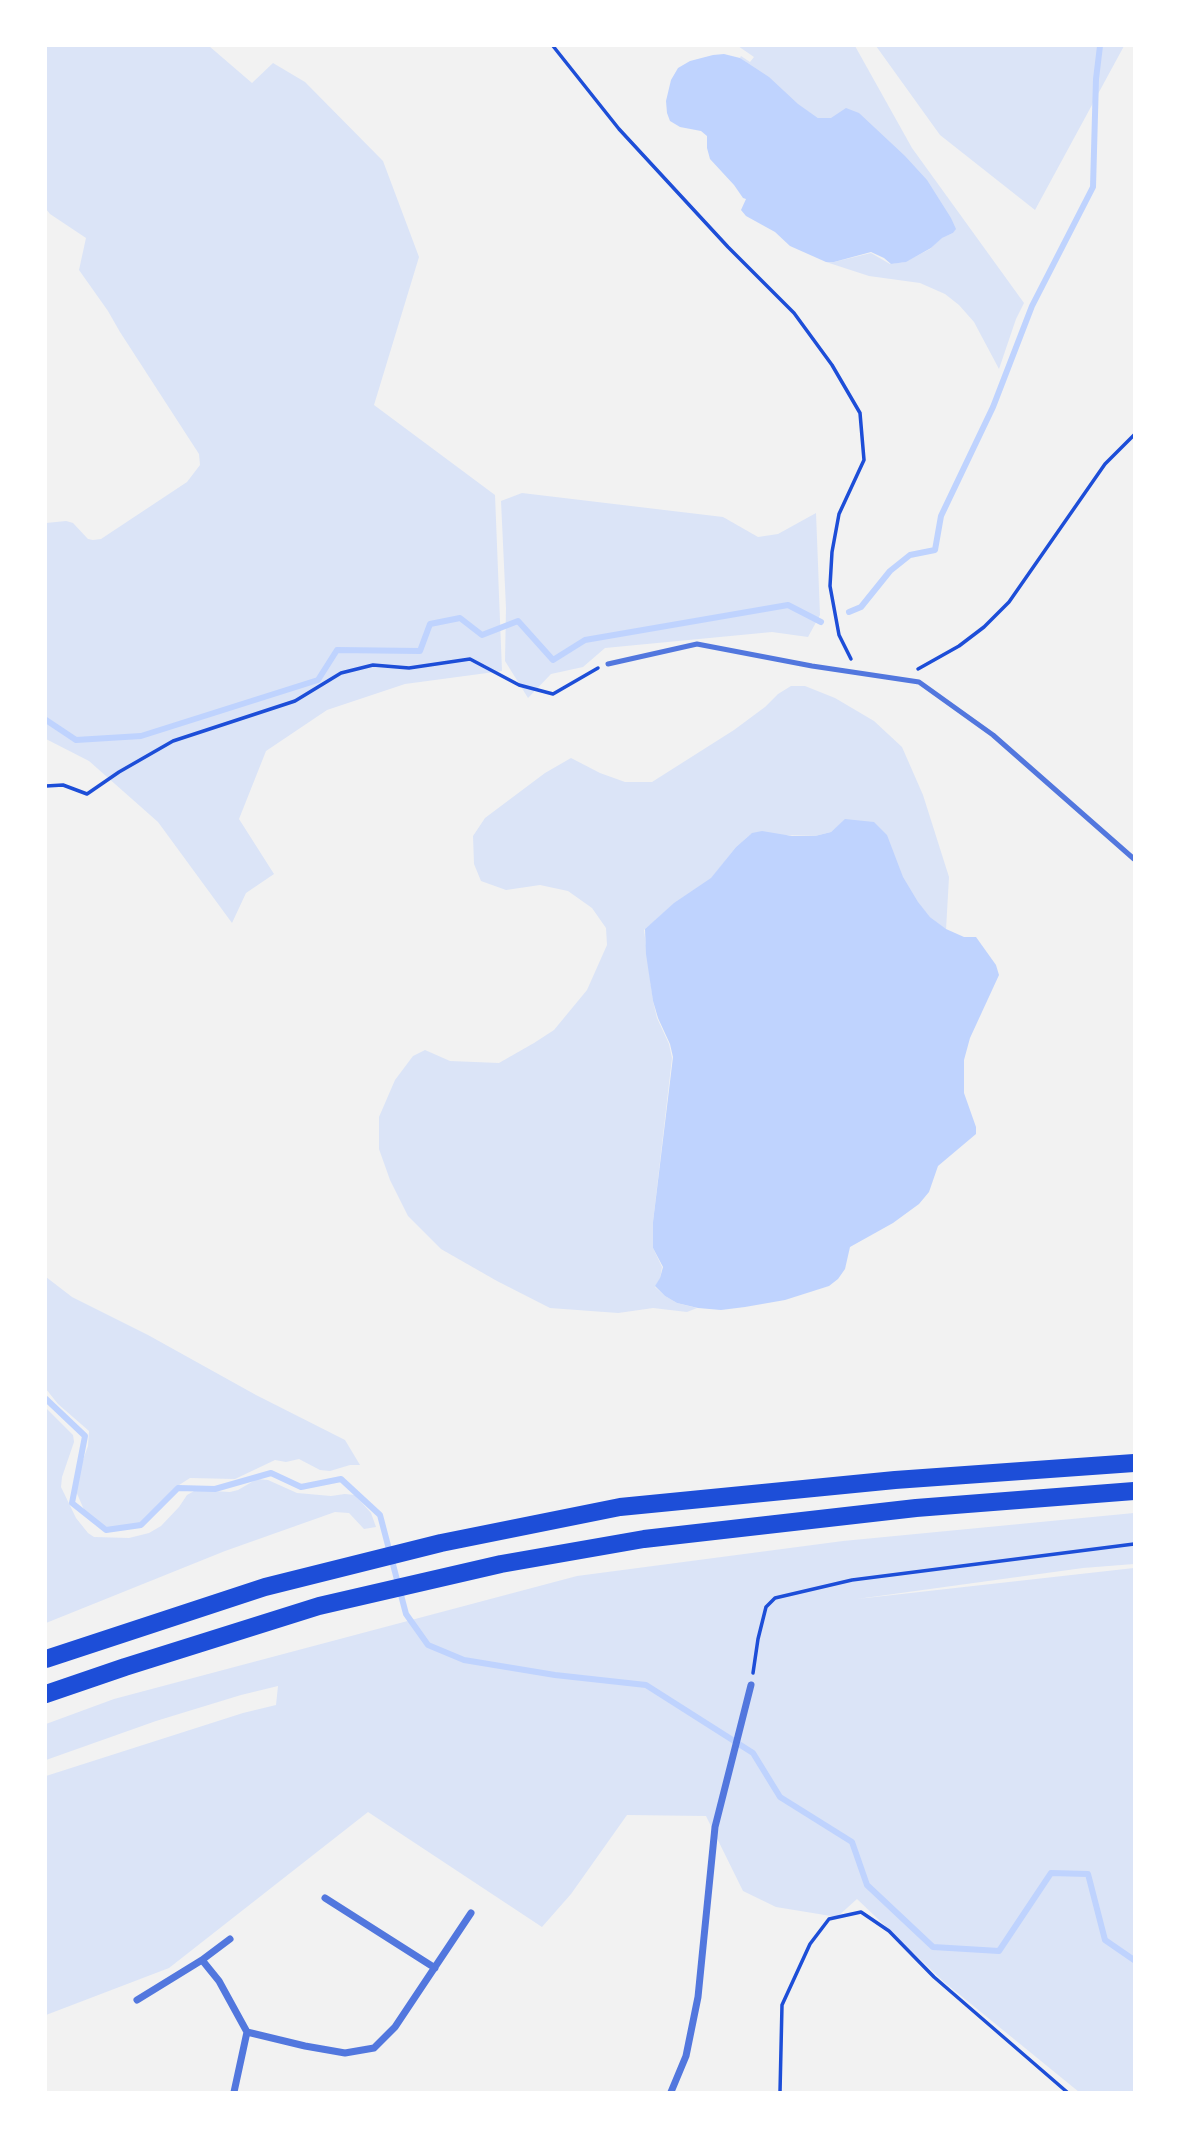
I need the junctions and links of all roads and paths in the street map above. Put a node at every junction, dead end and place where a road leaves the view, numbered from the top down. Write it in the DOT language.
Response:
graph roads {
  1 [pos="553,46"];
  2 [pos="1135,435"];
  3 [pos="608,664"];
  4 [pos="860,673"];
  5 [pos="901,678"];
  6 [pos="46,786"];
  7 [pos="1135,859"];
  8 [pos="1135,1463"];
  9 [pos="1135,1491"];
  10 [pos="1135,1544"];
  11 [pos="46,1659"];
  12 [pos="751,1685"];
  13 [pos="46,1694"];
  14 [pos="325,1898"];
  15 [pos="471,1913"];
  16 [pos="230,1939"];
  17 [pos="202,1960"];
  18 [pos="435,1968"];
  19 [pos="137,2000"];
  20 [pos="247,2032"];
  21 [pos="234,2092"];
  22 [pos="671,2092"];
  23 [pos="780,2092"];
  24 [pos="1068,2092"];
  1 -- 4 [label="path"];
  2 -- 5 [label="path"];
  3 -- 4 [label="lane"];
  3 -- 6 [label="path"];
  4 -- 5 [label="lane"];
  5 -- 7 [label="lane"];
  8 -- 11 [label="highway"];
  9 -- 13 [label="highway"];
  10 -- 12 [label="path"];
  12 -- 22 [label="street"];
  14 -- 18 [label="street"];
  15 -- 18 [label="street"];
  16 -- 17 [label="street"];
  17 -- 19 [label="street"];
  17 -- 20 [label="street"];
  18 -- 20 [label="street"];
  20 -- 21 [label="street"];
  23 -- 24 [label="path"];
}
